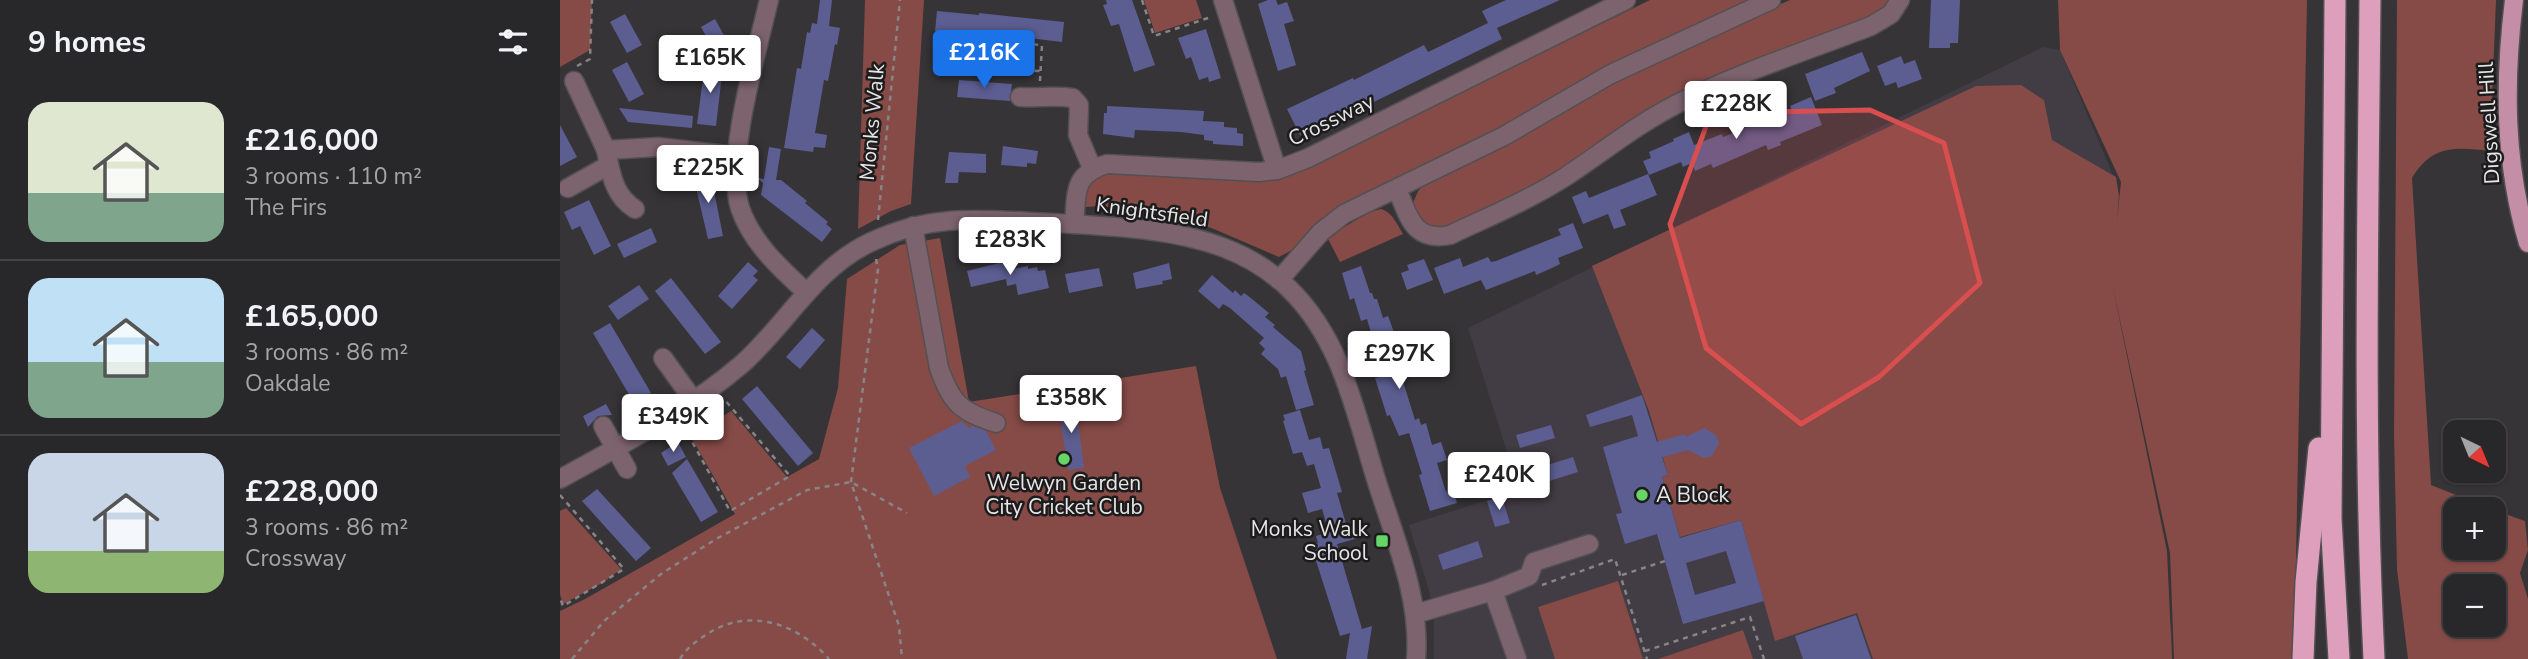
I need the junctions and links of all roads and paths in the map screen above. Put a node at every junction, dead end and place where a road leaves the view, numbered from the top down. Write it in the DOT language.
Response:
graph roads {
  1 [pos="592,0"];
  2 [pos="769,0"];
  3 [pos="900,0"];
  4 [pos="1142,0"];
  5 [pos="1626,0"];
  6 [pos="1771,0"];
  7 [pos="1900,0"];
  8 [pos="2335,0"];
  9 [pos="2370,0"];
  10 [pos="2514,0"];
  11 [pos="1225,6"];
  12 [pos="1000,42"];
  13 [pos="998,69"];
  14 [pos="1040,71"];
  15 [pos="571,76"];
  16 [pos="1020,97"];
  17 [pos="1039,98"];
  18 [pos="736,156"];
  19 [pos="607,157"];
  20 [pos="1092,168"];
  21 [pos="1278,170"];
  22 [pos="568,188"];
  23 [pos="1397,189"];
  24 [pos="635,209"];
  25 [pos="1074,225"];
  26 [pos="913,226"];
  27 [pos="872,241"];
  28 [pos="2528,243"];
  29 [pos="1279,280"];
  30 [pos="806,292"];
  31 [pos="2331,324"];
  32 [pos="663,358"];
  33 [pos="714,387"];
  34 [pos="694,401"];
  35 [pos="677,413"];
  36 [pos="996,424"];
  37 [pos="603,426"];
  38 [pos="615,448"];
  39 [pos="627,469"];
  40 [pos="560,479"];
  41 [pos="851,482"];
  42 [pos="560,495"];
  43 [pos="907,513"];
  44 [pos="1588,544"];
  45 [pos="1665,561"];
  46 [pos="1620,575"];
  47 [pos="1530,576"];
  48 [pos="1493,591"];
  49 [pos="560,598"];
  50 [pos="1415,614"];
  51 [pos="1644,652"];
  52 [pos="572,659"];
  53 [pos="680,659"];
  54 [pos="828,659"];
  55 [pos="902,659"];
  56 [pos="1416,659"];
  57 [pos="1517,659"];
  58 [pos="1647,659"];
  59 [pos="1764,659"];
  60 [pos="2303,659"];
  61 [pos="2339,659"];
  62 [pos="2374,659"];
  1 -- 15 [label="path"];
  2 -- 18 [label="street"];
  3 -- 27 [label="path, Monks Walk"];
  4 -- 11 [label="path"];
  5 -- 21 [label="street, Crossway"];
  6 -- 23 [label="street"];
  7 -- 23 [label="street"];
  8 -- 31 [label="highway"];
  9 -- 62 [label="highway"];
  10 -- 28 [label="main road, Digswell Hill"];
  11 -- 21 [label="street"];
  12 -- 13 [label="path"];
  12 -- 13 [label="path"];
  12 -- 14 [label="path"];
  13 -- 14 [label="path"];
  14 -- 17 [label="path"];
  15 -- 19 [label="street"];
  16 -- 17 [label="street"];
  17 -- 20 [label="street"];
  18 -- 19 [label="street"];
  18 -- 30 [label="street"];
  19 -- 22 [label="street"];
  19 -- 24 [label="street"];
  20 -- 21 [label="street, Crossway"];
  20 -- 25 [label="street"];
  23 -- 29 [label="street"];
  25 -- 26 [label="street, Knightsfield"];
  25 -- 29 [label="street, Knightsfield"];
  26 -- 27 [label="street, Knightsfield"];
  26 -- 36 [label="street"];
  27 -- 30 [label="street, Knightsfield"];
  27 -- 41 [label="path"];
  29 -- 50 [label="street, Knightsfield"];
  30 -- 33 [label="street, Knightsfield"];
  31 -- 60 [label="highway"];
  31 -- 61 [label="highway"];
  32 -- 34 [label="street"];
  33 -- 34 [label="street, Knightsfield"];
  33 -- 35 [label="path"];
  34 -- 35 [label="street, Knightsfield"];
  35 -- 38 [label="street, Knightsfield"];
  37 -- 38 [label="street"];
  38 -- 39 [label="street"];
  38 -- 40 [label="street, Knightsfield"];
  41 -- 43 [label="path"];
  41 -- 52 [label="path"];
  41 -- 55 [label="path"];
  42 -- 49 [label="path"];
  44 -- 47 [label="street"];
  45 -- 46 [label="path"];
  46 -- 47 [label="path"];
  46 -- 51 [label="path"];
  47 -- 48 [label="street"];
  48 -- 50 [label="street"];
  48 -- 57 [label="street"];
  50 -- 56 [label="street, Knightsfield"];
  51 -- 58 [label="path"];
  51 -- 59 [label="path"];
  53 -- 54 [label="path"];
}
